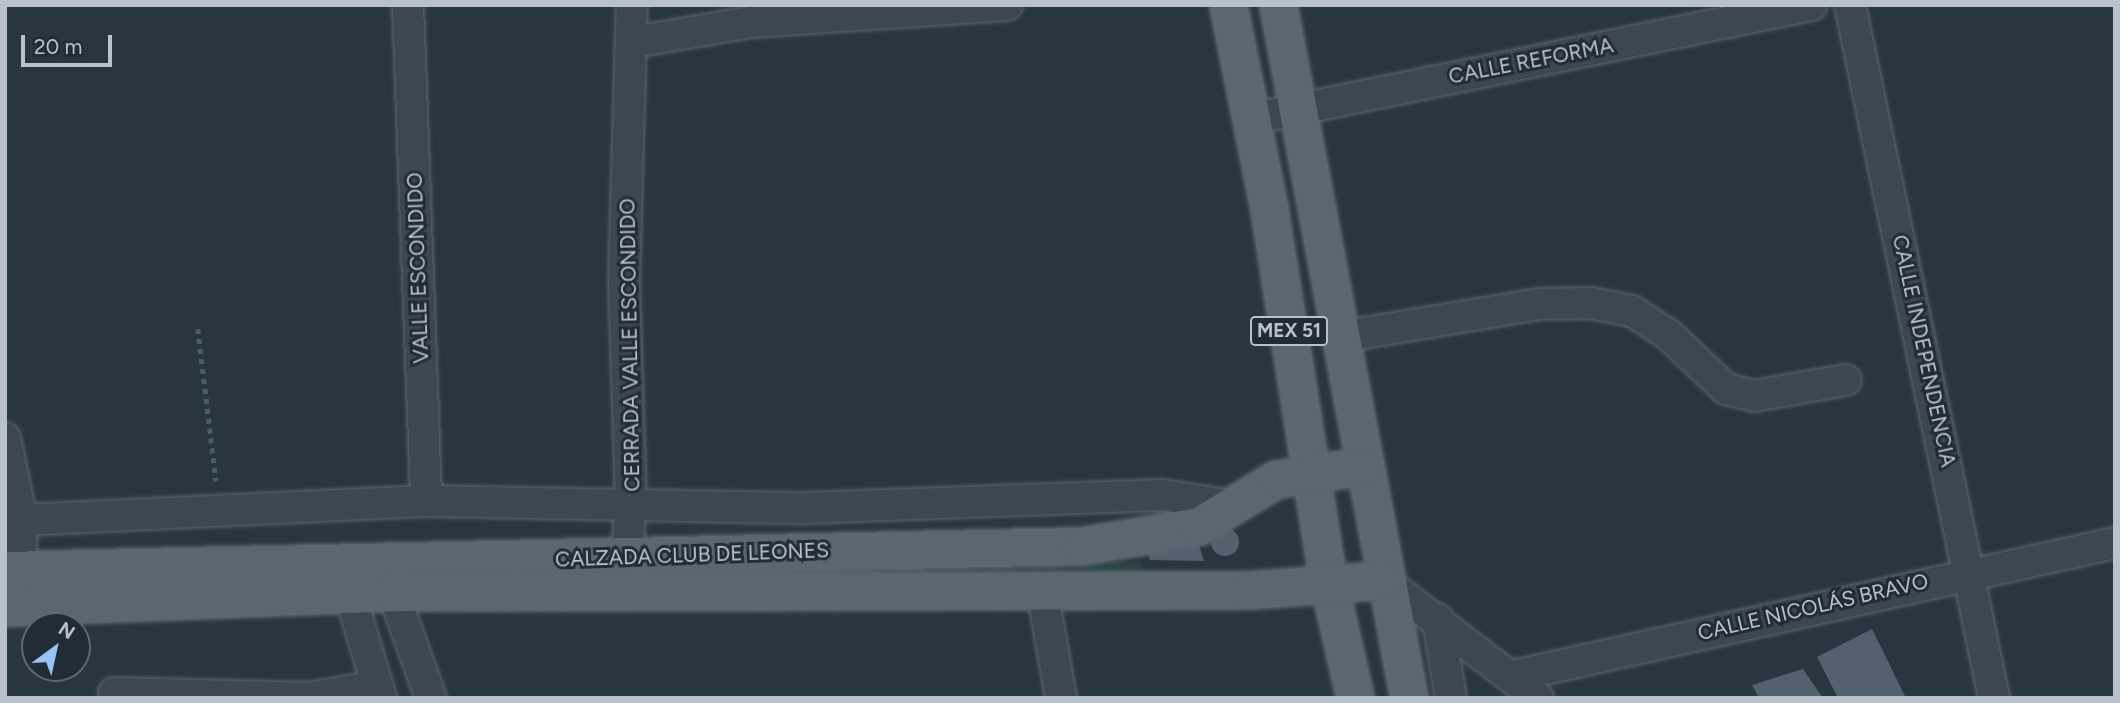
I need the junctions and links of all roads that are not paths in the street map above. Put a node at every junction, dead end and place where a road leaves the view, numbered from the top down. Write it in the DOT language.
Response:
graph roads {
  1 [pos="408,5"];
  2 [pos="632,5"];
  3 [pos="1007,5"];
  4 [pos="1228,5"];
  5 [pos="1278,5"];
  6 [pos="1812,5"];
  7 [pos="1850,5"];
  8 [pos="754,14"];
  9 [pos="634,42"];
  10 [pos="1300,107"];
  11 [pos="1250,119"];
  12 [pos="1340,337"];
  13 [pos="1846,380"];
  14 [pos="5,438"];
  15 [pos="1363,466"];
  16 [pos="1312,471"];
  17 [pos="14,498"];
  18 [pos="426,500"];
  19 [pos="631,501"];
  20 [pos="1232,506"];
  21 [pos="2115,542"];
  22 [pos="12,570"];
  23 [pos="1971,571"];
  24 [pos="626,574"];
  25 [pos="311,579"];
  26 [pos="1328,580"];
  27 [pos="1383,580"];
  28 [pos="1042,590"];
  29 [pos="393,592"];
  30 [pos="350,594"];
  31 [pos="12,607"];
  32 [pos="1438,619"];
  33 [pos="1513,676"];
  34 [pos="380,692"];
  35 [pos="114,693"];
  36 [pos="314,697"];
  37 [pos="431,698"];
  38 [pos="1060,698"];
  39 [pos="1355,698"];
  40 [pos="1409,698"];
  41 [pos="1451,698"];
  42 [pos="1538,698"];
  43 [pos="1994,698"];
  1 -- 18 [label="street, VALLE ESCONDIDO"];
  2 -- 9 [label="street, CERRADA VALLE ESCONDIDO"];
  3 -- 8 [label="street"];
  4 -- 11 [label="main road, MEX 51"];
  5 -- 10 [label="main road, MEX 51"];
  6 -- 10 [label="street, CALLE REFORMA"];
  7 -- 23 [label="street, CALLE INDEPENDENCIA"];
  8 -- 9 [label="street"];
  9 -- 19 [label="street, CERRADA VALLE ESCONDIDO"];
  10 -- 11 [label="street, CALLE REFORMA"];
  10 -- 12 [label="main road, MEX 51"];
  11 -- 16 [label="main road, MEX 51"];
  12 -- 13 [label="street"];
  12 -- 15 [label="main road, MEX 51"];
  14 -- 17 [label="street"];
  15 -- 16 [label="main road, CALZADA CLUB DE LEONES"];
  15 -- 27 [label="main road, MEX 51"];
  16 -- 20 [label="main road, CALZADA CLUB DE LEONES"];
  16 -- 26 [label="main road, MEX 51"];
  17 -- 18 [label="street"];
  17 -- 22 [label="street"];
  18 -- 19 [label="street"];
  19 -- 20 [label="street"];
  19 -- 24 [label="street, CERRADA VALLE ESCONDIDO"];
  20 -- 24 [label="main road, CALZADA CLUB DE LEONES"];
  21 -- 23 [label="street, CALLE NICOLÁS BRAVO"];
  22 -- 25 [label="main road, CALZADA CLUB DE LEONES"];
  22 -- 31 [label="street"];
  23 -- 33 [label="street, CALLE NICOLÁS BRAVO"];
  23 -- 43 [label="street, CALLE INDEPENDENCIA"];
  24 -- 25 [label="main road, CALZADA CLUB DE LEONES"];
  24 -- 28 [label="main road, CALZADA CLUB DE LEONES"];
  24 -- 29 [label="main road, CALZADA CLUB DE LEONES"];
  25 -- 30 [label="main road, CALZADA CLUB DE LEONES"];
  25 -- 31 [label="main road, CALZADA CLUB DE LEONES"];
  26 -- 27 [label="main road, CALZADA CLUB DE LEONES"];
  26 -- 28 [label="main road, CALZADA CLUB DE LEONES"];
  26 -- 39 [label="main road, MEX 51"];
  27 -- 32 [label="street"];
  27 -- 40 [label="main road, MEX 51"];
  28 -- 38 [label="street"];
  29 -- 30 [label="main road, CALZADA CLUB DE LEONES"];
  29 -- 37 [label="street"];
  30 -- 34 [label="street"];
  32 -- 33 [label="street"];
  32 -- 41 [label="street"];
  33 -- 42 [label="street"];
  34 -- 36 [label="street"];
  35 -- 36 [label="street"];
}
